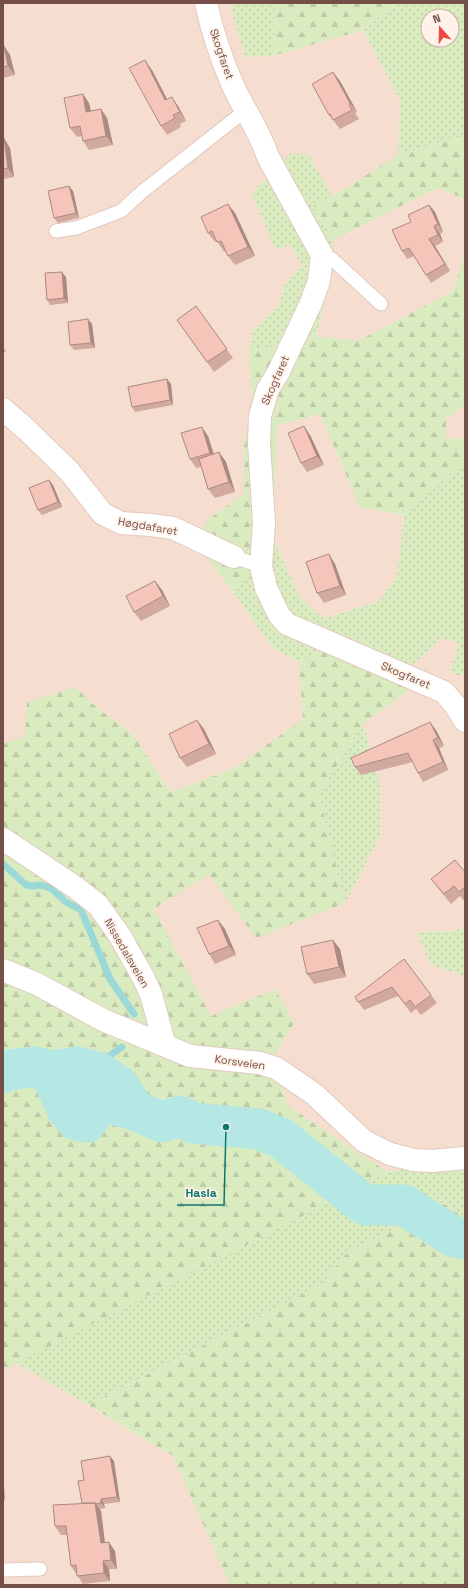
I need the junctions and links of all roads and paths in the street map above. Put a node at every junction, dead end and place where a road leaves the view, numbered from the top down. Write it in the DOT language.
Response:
graph roads {
  1 [pos="206,3"];
  2 [pos="246,110"];
  3 [pos="56,231"];
  4 [pos="322,255"];
  5 [pos="381,304"];
  6 [pos="3,410"];
  7 [pos="234,557"];
  8 [pos="261,566"];
  9 [pos="465,722"];
  10 [pos="3,839"];
  11 [pos="3,970"];
  12 [pos="165,1046"];
  13 [pos="465,1158"];
  14 [pos="40,1569"];
  15 [pos="3,1570"];
  1 -- 2 [label="street, Skogfaret"];
  2 -- 3 [label="lane"];
  2 -- 4 [label="street, Skogfaret"];
  4 -- 5 [label="lane"];
  4 -- 8 [label="street, Skogfaret"];
  6 -- 7 [label="street, Høgdafaret"];
  7 -- 8 [label="lane, Høgdafaret"];
  8 -- 9 [label="street, Skogfaret"];
  10 -- 12 [label="street, Nissedalsveien"];
  11 -- 12 [label="street, Korsveien"];
  12 -- 13 [label="street, Korsveien"];
  14 -- 15 [label="lane"];
}
